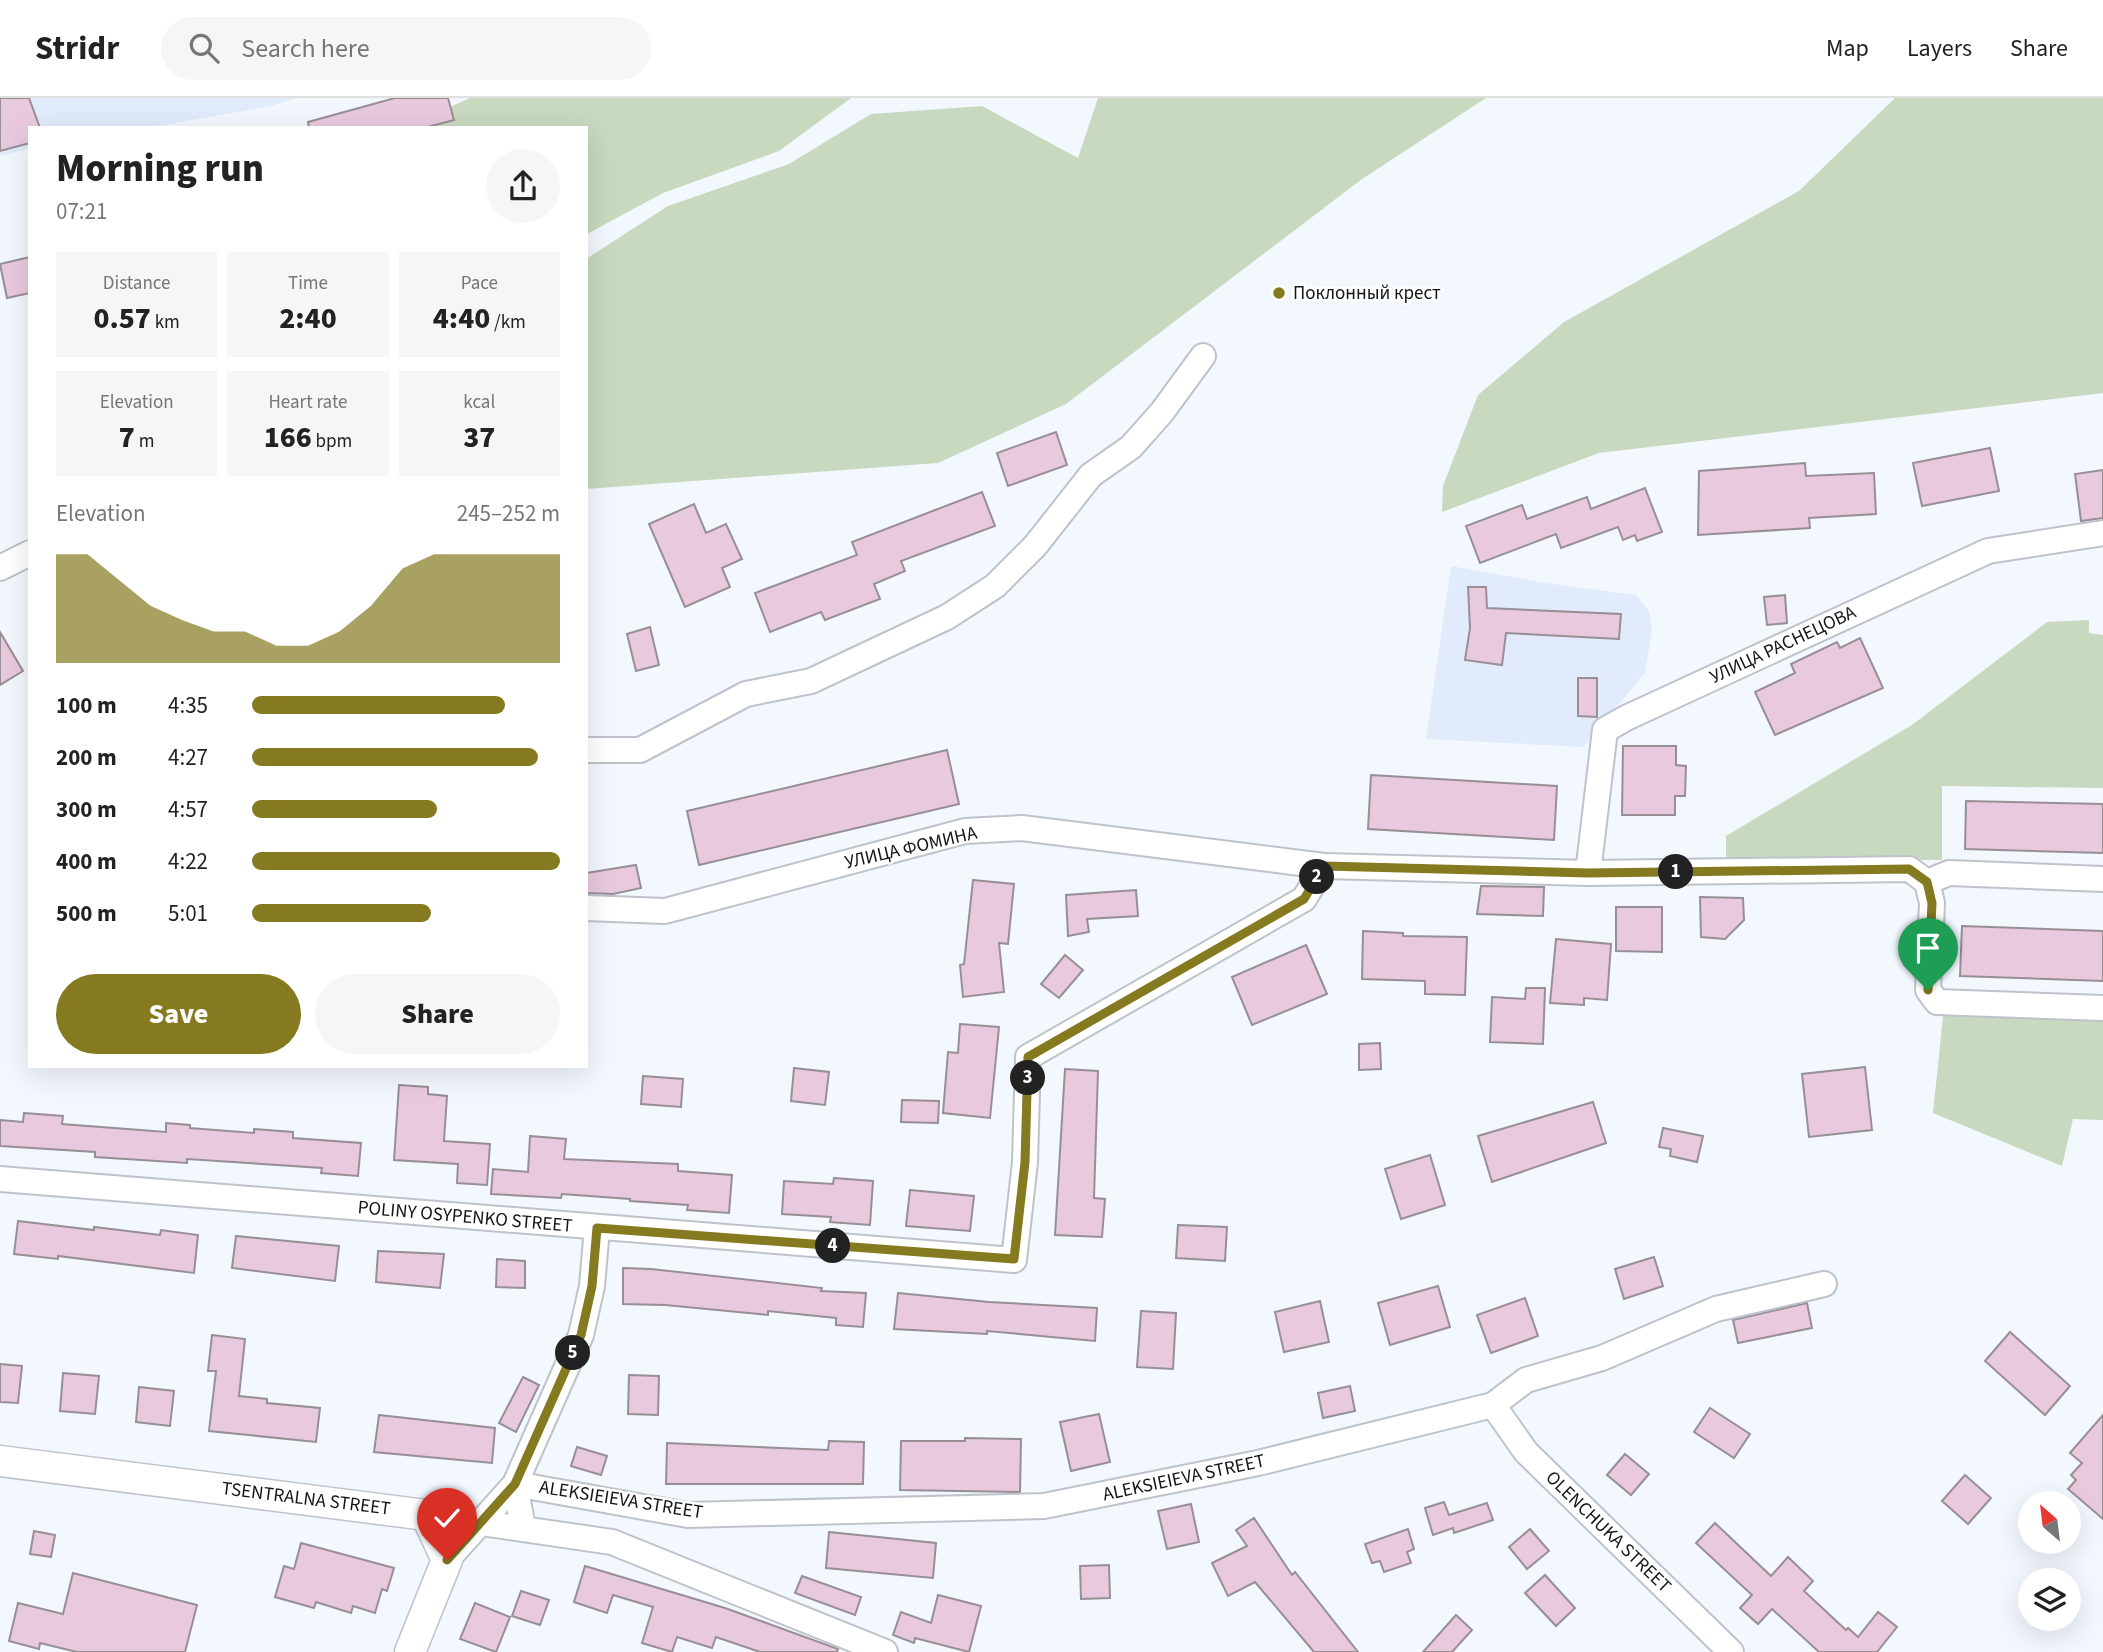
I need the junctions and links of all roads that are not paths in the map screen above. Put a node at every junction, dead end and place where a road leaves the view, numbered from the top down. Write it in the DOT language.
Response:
graph roads {
  1 [pos="1203,356"];
  2 [pos="2103,533"];
  3 [pos="588,750"];
  4 [pos="1324,866"];
  5 [pos="1588,873"];
  6 [pos="2103,879"];
  7 [pos="1927,882"];
  8 [pos="588,908"];
  9 [pos="2103,1008"];
  10 [pos="0,1179"];
  11 [pos="597,1228"];
  12 [pos="1824,1284"];
  13 [pos="1493,1405"];
  14 [pos="0,1461"];
  15 [pos="515,1484"];
  16 [pos="426,1515"];
  17 [pos="481,1522"];
  18 [pos="523,1528"];
  19 [pos="447,1560"];
  20 [pos="410,1652"];
  21 [pos="885,1652"];
  22 [pos="1731,1652"];
  1 -- 3 [label="street"];
  2 -- 5 [label="street, УЛИЦА РАСНЕЦОВА"];
  4 -- 5 [label="street"];
  4 -- 8 [label="street, УЛИЦА ФОМИНА"];
  4 -- 11 [label="street, POLINY OSYPENKO STREET"];
  5 -- 7 [label="street"];
  6 -- 7 [label="street"];
  7 -- 9 [label="street"];
  10 -- 11 [label="street, POLINY OSYPENKO STREET"];
  11 -- 15 [label="street"];
  12 -- 13 [label="street, ALEKSIEIEVA STREET"];
  13 -- 15 [label="street, ALEKSIEIEVA STREET"];
  13 -- 22 [label="street, OLENCHUKA STREET"];
  14 -- 16 [label="street, TSENTRALNA STREET"];
  15 -- 17 [label="street"];
  15 -- 18 [label="street"];
  16 -- 17 [label="street, TSENTRALNA STREET"];
  16 -- 19 [label="street"];
  17 -- 18 [label="street, TSENTRALNA STREET"];
  17 -- 19 [label="street"];
  18 -- 21 [label="street, TSENTRALNA STREET"];
  19 -- 20 [label="street"];
}
